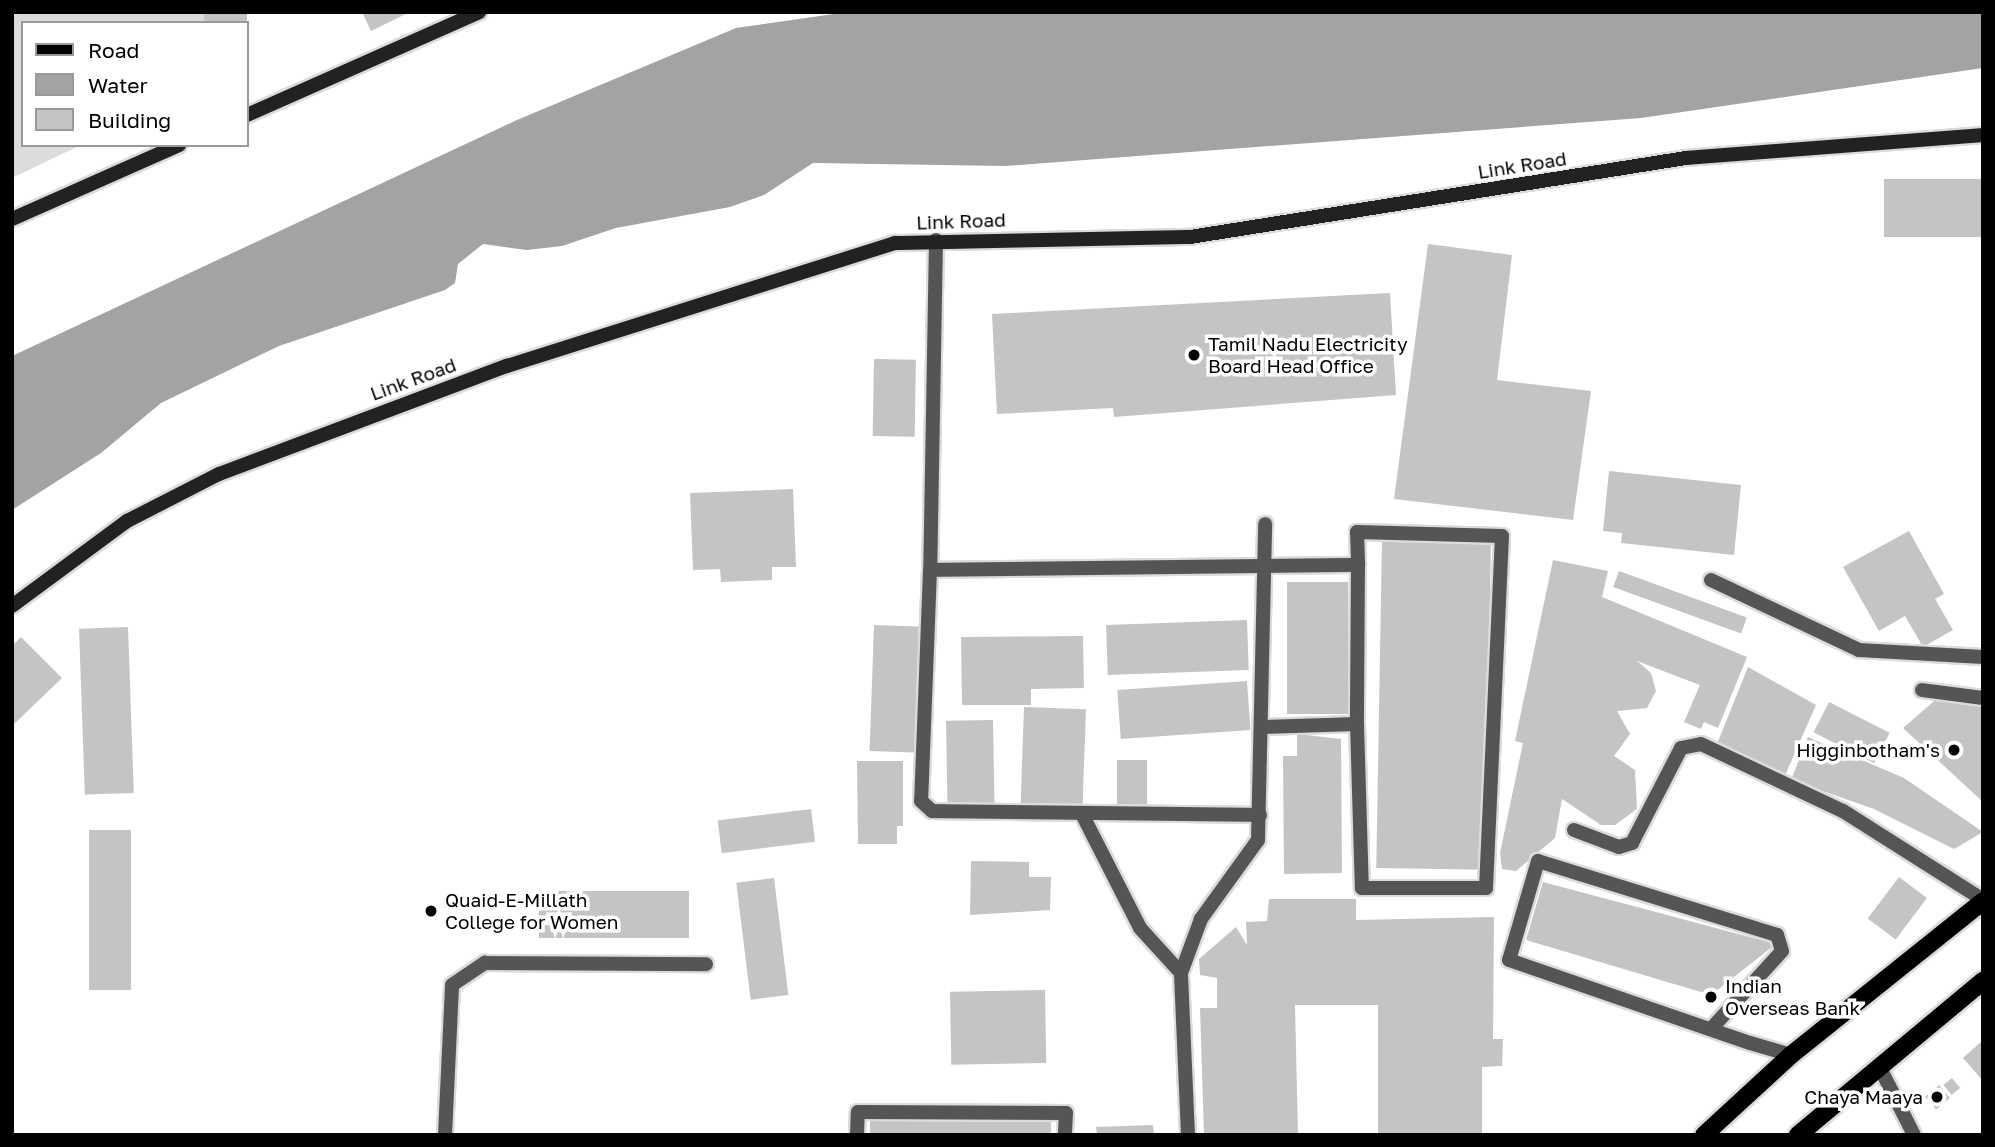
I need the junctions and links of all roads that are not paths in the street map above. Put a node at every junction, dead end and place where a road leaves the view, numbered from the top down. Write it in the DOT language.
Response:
graph roads {
  1 [pos="479,12"];
  2 [pos="248,115"];
  3 [pos="1983,135"];
  4 [pos="174,147"];
  5 [pos="12,219"];
  6 [pos="936,240"];
  7 [pos="1265,524"];
  8 [pos="1265,564"];
  9 [pos="1358,565"];
  10 [pos="930,570"];
  11 [pos="1711,580"];
  12 [pos="12,606"];
  13 [pos="1983,657"];
  14 [pos="1922,690"];
  15 [pos="1983,698"];
  16 [pos="1357,724"];
  17 [pos="1262,726"];
  18 [pos="1082,814"];
  19 [pos="1260,815"];
  20 [pos="1574,831"];
  21 [pos="1983,900"];
  22 [pos="706,964"];
  23 [pos="1181,974"];
  24 [pos="1983,981"];
  25 [pos="1710,1029"];
  26 [pos="1791,1055"];
  27 [pos="1879,1066"];
  28 [pos="1709,1133"];
  29 [pos="445,1135"];
  30 [pos="858,1135"];
  31 [pos="1065,1135"];
  32 [pos="1188,1135"];
  33 [pos="1798,1135"];
  34 [pos="1914,1135"];
  1 -- 2 [label="street"];
  3 -- 6 [label="street, Link Road"];
  4 -- 5 [label="street"];
  6 -- 10 [label="lane"];
  6 -- 12 [label="street, Link Road"];
  7 -- 8 [label="lane"];
  8 -- 9 [label="lane"];
  8 -- 10 [label="lane"];
  8 -- 17 [label="lane"];
  9 -- 16 [label="lane"];
  9 -- 16 [label="lane"];
  10 -- 18 [label="lane"];
  11 -- 13 [label="lane"];
  14 -- 15 [label="lane"];
  16 -- 17 [label="lane"];
  17 -- 19 [label="lane"];
  18 -- 19 [label="lane"];
  18 -- 23 [label="lane"];
  19 -- 23 [label="lane"];
  20 -- 21 [label="lane"];
  21 -- 26 [label="main road"];
  22 -- 29 [label="lane"];
  23 -- 32 [label="lane"];
  24 -- 27 [label="main road"];
  25 -- 25 [label="lane"];
  25 -- 26 [label="lane"];
  26 -- 28 [label="main road"];
  27 -- 33 [label="main road"];
  27 -- 34 [label="lane"];
  30 -- 31 [label="lane"];
}
